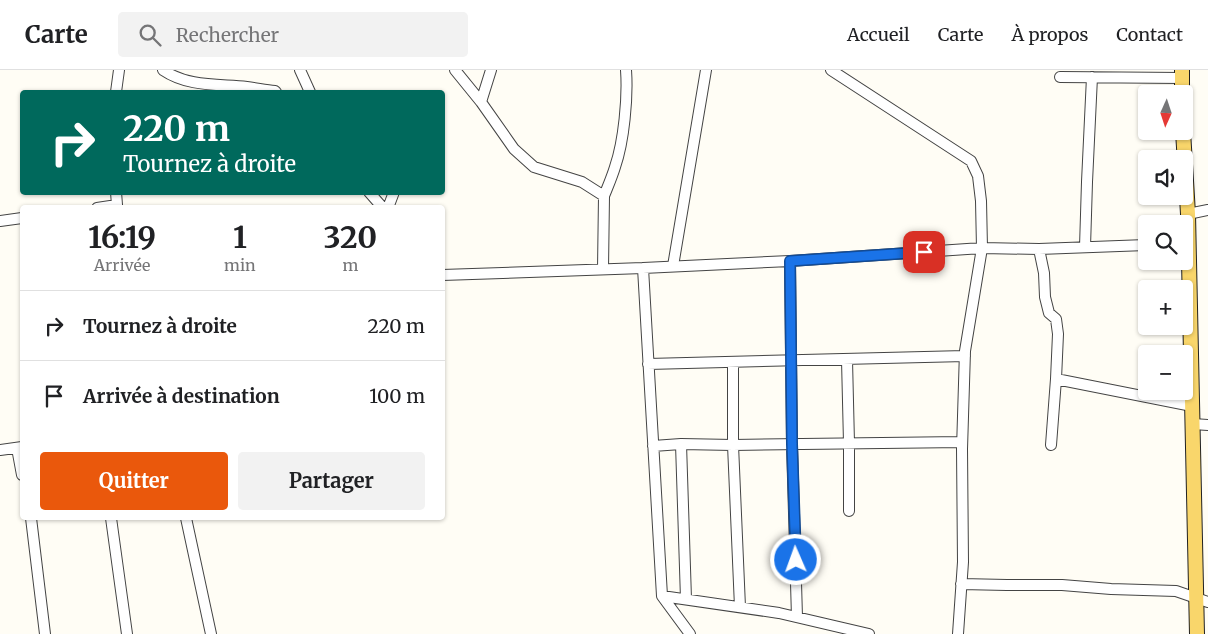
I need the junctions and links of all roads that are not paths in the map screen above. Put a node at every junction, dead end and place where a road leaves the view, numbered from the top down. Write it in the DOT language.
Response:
graph roads {
  1 [pos="119,70"];
  2 [pos="163,70"];
  3 [pos="300,70"];
  4 [pos="455,70"];
  5 [pos="491,70"];
  6 [pos="626,70"];
  7 [pos="706,70"];
  8 [pos="831,70"];
  9 [pos="1182,74"];
  10 [pos="1060,77"];
  11 [pos="1092,77"];
  12 [pos="116,90"];
  13 [pos="268,90"];
  14 [pos="309,90"];
  15 [pos="481,102"];
  16 [pos="1184,140"];
  17 [pos="372,195"];
  18 [pos="604,196"];
  19 [pos="380,205"];
  20 [pos="1208,210"];
  21 [pos="1188,214"];
  22 [pos="20,218"];
  23 [pos="0,221"];
  24 [pos="1138,245"];
  25 [pos="1085,247"];
  26 [pos="982,248"];
  27 [pos="1039,249"];
  28 [pos="790,261"];
  29 [pos="673,266"];
  30 [pos="643,268"];
  31 [pos="603,269"];
  32 [pos="1187,270"];
  33 [pos="445,275"];
  34 [pos="965,356"];
  35 [pos="847,360"];
  36 [pos="792,361"];
  37 [pos="733,362"];
  38 [pos="648,364"];
  39 [pos="1056,379"];
  40 [pos="1192,406"];
  41 [pos="1193,424"];
  42 [pos="1208,425"];
  43 [pos="962,442"];
  44 [pos="849,443"];
  45 [pos="681,444"];
  46 [pos="792,444"];
  47 [pos="733,445"];
  48 [pos="1051,445"];
  49 [pos="652,446"];
  50 [pos="20,447"];
  51 [pos="0,450"];
  52 [pos="849,511"];
  53 [pos="31,520"];
  54 [pos="111,520"];
  55 [pos="186,520"];
  56 [pos="961,584"];
  57 [pos="662,596"];
  58 [pos="686,599"];
  59 [pos="1202,600"];
  60 [pos="740,607"];
  61 [pos="798,617"];
  62 [pos="827,629"];
  63 [pos="45,634"];
  64 [pos="127,634"];
  65 [pos="211,634"];
  66 [pos="690,634"];
  67 [pos="869,634"];
  68 [pos="958,634"];
  69 [pos="1197,634"];
  1 -- 12 [label="street"];
  2 -- 13 [label="street"];
  3 -- 14 [label="street"];
  4 -- 15 [label="street"];
  5 -- 15 [label="street"];
  6 -- 18 [label="street"];
  7 -- 29 [label="street"];
  8 -- 26 [label="street"];
  9 -- 11 [label="street"];
  10 -- 11 [label="street"];
  11 -- 25 [label="street"];
  15 -- 18 [label="street"];
  16 -- 21 [label="main road"];
  17 -- 19 [label="street"];
  18 -- 31 [label="street"];
  20 -- 21 [label="street"];
  22 -- 23 [label="street"];
  24 -- 25 [label="street"];
  25 -- 27 [label="street"];
  26 -- 27 [label="street"];
  26 -- 28 [label="street"];
  26 -- 34 [label="street"];
  27 -- 39 [label="street"];
  28 -- 29 [label="street"];
  28 -- 36 [label="street"];
  29 -- 30 [label="street"];
  30 -- 31 [label="street"];
  30 -- 38 [label="street"];
  31 -- 33 [label="street"];
  32 -- 40 [label="main road"];
  34 -- 35 [label="street"];
  34 -- 43 [label="street"];
  35 -- 36 [label="street"];
  35 -- 44 [label="street"];
  36 -- 37 [label="street"];
  36 -- 46 [label="street"];
  37 -- 38 [label="street"];
  37 -- 47 [label="street"];
  38 -- 49 [label="street"];
  39 -- 40 [label="street"];
  39 -- 48 [label="street"];
  40 -- 41 [label="main road"];
  41 -- 42 [label="street"];
  41 -- 59 [label="main road"];
  43 -- 44 [label="street"];
  43 -- 56 [label="street"];
  44 -- 46 [label="street"];
  44 -- 52 [label="street"];
  45 -- 47 [label="street"];
  45 -- 49 [label="street"];
  45 -- 58 [label="street"];
  46 -- 47 [label="street"];
  46 -- 61 [label="street"];
  47 -- 60 [label="street"];
  49 -- 57 [label="street"];
  50 -- 51 [label="street"];
  53 -- 63 [label="street"];
  54 -- 64 [label="street"];
  55 -- 65 [label="street"];
  56 -- 59 [label="street"];
  56 -- 68 [label="street"];
  57 -- 58 [label="street"];
  57 -- 66 [label="street"];
  58 -- 60 [label="street"];
  59 -- 69 [label="main road"];
  60 -- 61 [label="street"];
  61 -- 62 [label="street"];
  62 -- 67 [label="street"];
}
